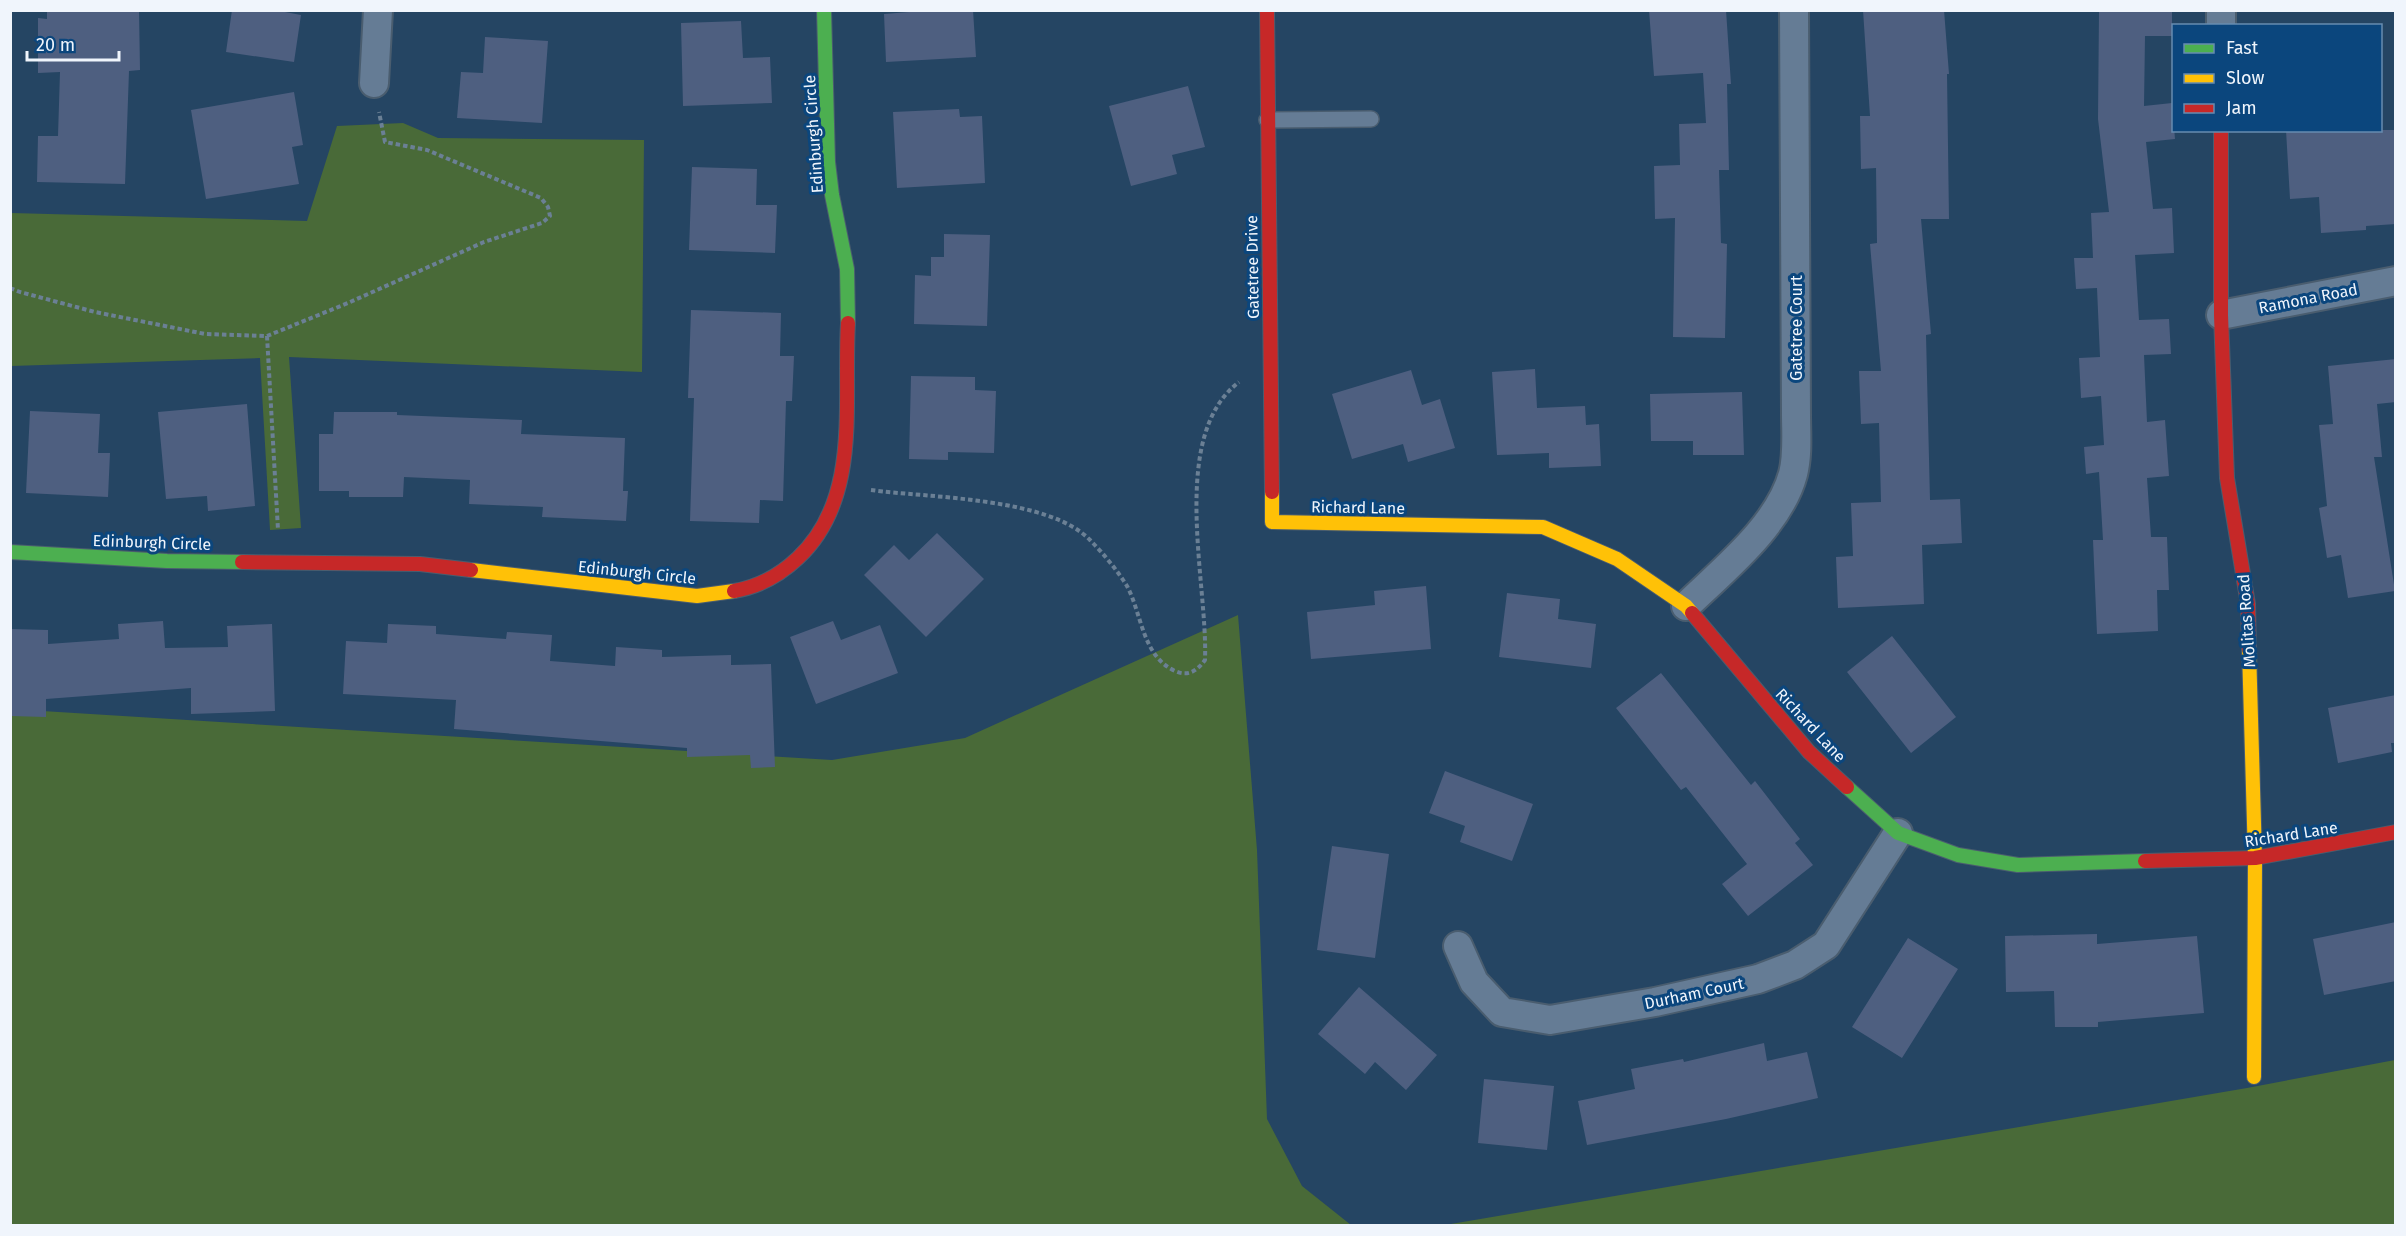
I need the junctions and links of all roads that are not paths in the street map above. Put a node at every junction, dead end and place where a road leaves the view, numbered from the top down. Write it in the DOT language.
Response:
graph roads {
  1 [pos="378,10"];
  2 [pos="824,10"];
  3 [pos="1267,10"];
  4 [pos="1794,10"];
  5 [pos="374,83"];
  6 [pos="1371,119"];
  7 [pos="1267,120"];
  8 [pos="2221,132"];
  9 [pos="2396,281"];
  10 [pos="2221,315"];
  11 [pos="1272,522"];
  12 [pos="10,552"];
  13 [pos="1686,606"];
  14 [pos="2396,832"];
  15 [pos="1898,833"];
  16 [pos="2255,858"];
  17 [pos="1458,946"];
  18 [pos="2254,1077"];
  1 -- 5 [label="street"];
  2 -- 12 [label="street, Edinburgh Circle"];
  3 -- 7 [label="street, Gatetree Drive"];
  4 -- 13 [label="street, Gatetree Court"];
  6 -- 7 [label="lane"];
  7 -- 11 [label="street, Gatetree Drive"];
  8 -- 10 [label="street, Molitas Road"];
  9 -- 10 [label="street, Ramona Road"];
  10 -- 16 [label="street, Molitas Road"];
  11 -- 13 [label="street, Richard Lane"];
  13 -- 15 [label="street, Richard Lane"];
  14 -- 16 [label="street, Richard Lane"];
  15 -- 16 [label="street, Richard Lane"];
  15 -- 17 [label="street, Durham Court"];
  16 -- 18 [label="street, Molitas Road"];
}
